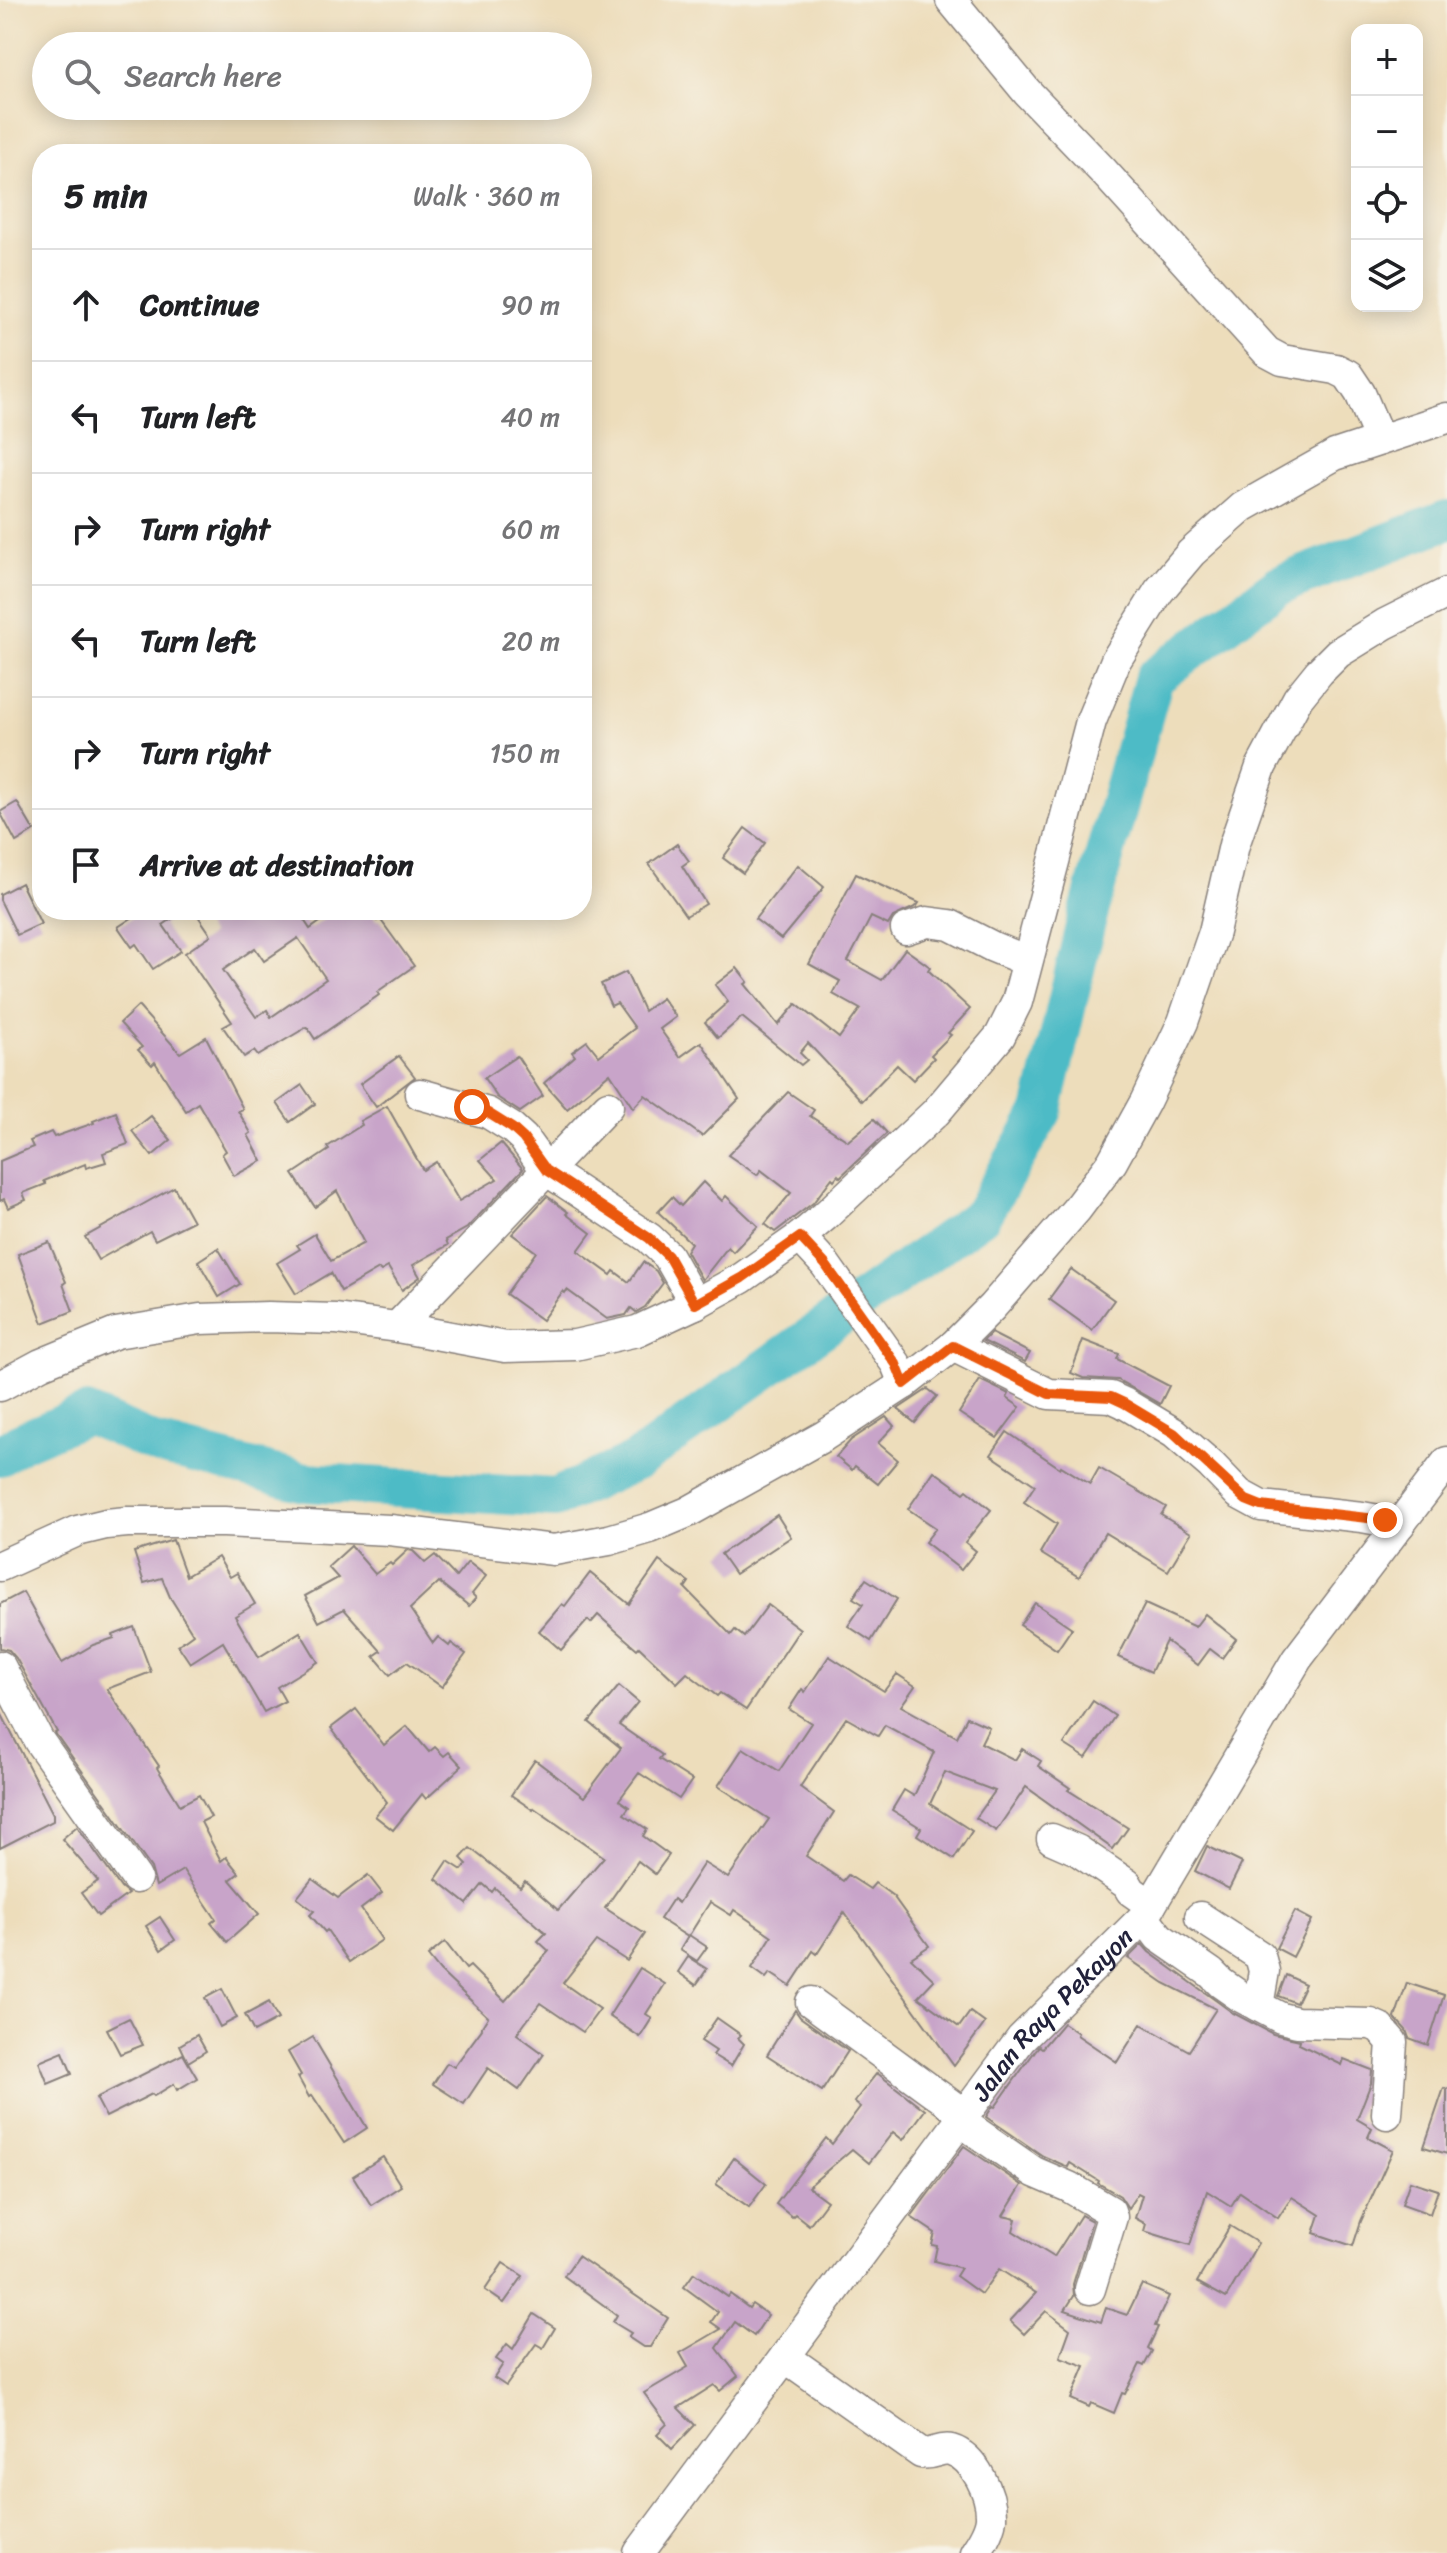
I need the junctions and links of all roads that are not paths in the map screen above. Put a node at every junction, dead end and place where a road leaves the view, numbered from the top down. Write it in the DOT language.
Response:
graph roads {
  1 [pos="951,0"];
  2 [pos="1447,418"];
  3 [pos="1380,440"];
  4 [pos="1447,593"];
  5 [pos="906,929"];
  6 [pos="1027,961"];
  7 [pos="420,1094"];
  8 [pos="608,1106"];
  9 [pos="546,1170"];
  10 [pos="800,1237"];
  11 [pos="695,1304"];
  12 [pos="397,1327"];
  13 [pos="953,1346"];
  14 [pos="900,1374"];
  15 [pos="0,1386"];
  16 [pos="1447,1462"];
  17 [pos="1382,1520"];
  18 [pos="0,1566"];
  19 [pos="0,1666"];
  20 [pos="1052,1839"];
  21 [pos="136,1878"];
  22 [pos="1143,1904"];
  23 [pos="1200,1917"];
  24 [pos="811,2002"];
  25 [pos="1258,2006"];
  26 [pos="1387,2114"];
  27 [pos="963,2118"];
  28 [pos="1090,2289"];
  29 [pos="785,2357"];
  30 [pos="639,2553"];
  31 [pos="975,2553"];
  1 -- 3 [label="street"];
  2 -- 3 [label="street"];
  3 -- 6 [label="street"];
  4 -- 13 [label="street"];
  5 -- 6 [label="street"];
  6 -- 10 [label="street"];
  7 -- 9 [label="street"];
  8 -- 9 [label="street"];
  9 -- 11 [label="street"];
  9 -- 12 [label="street"];
  10 -- 11 [label="street"];
  10 -- 14 [label="street"];
  11 -- 12 [label="street"];
  12 -- 15 [label="street"];
  13 -- 14 [label="street"];
  13 -- 17 [label="street"];
  14 -- 18 [label="street"];
  16 -- 17 [label="street, Jalan Raya Pekayon"];
  17 -- 22 [label="street, Jalan Raya Pekayon"];
  19 -- 21 [label="street"];
  20 -- 22 [label="street"];
  22 -- 25 [label="street"];
  22 -- 27 [label="street, Jalan Raya Pekayon"];
  23 -- 25 [label="street"];
  24 -- 27 [label="street"];
  25 -- 26 [label="street"];
  27 -- 28 [label="street"];
  27 -- 29 [label="street, Jalan Raya Pekayon"];
  29 -- 30 [label="street, Jalan Raya Pekayon"];
  29 -- 31 [label="street"];
}
